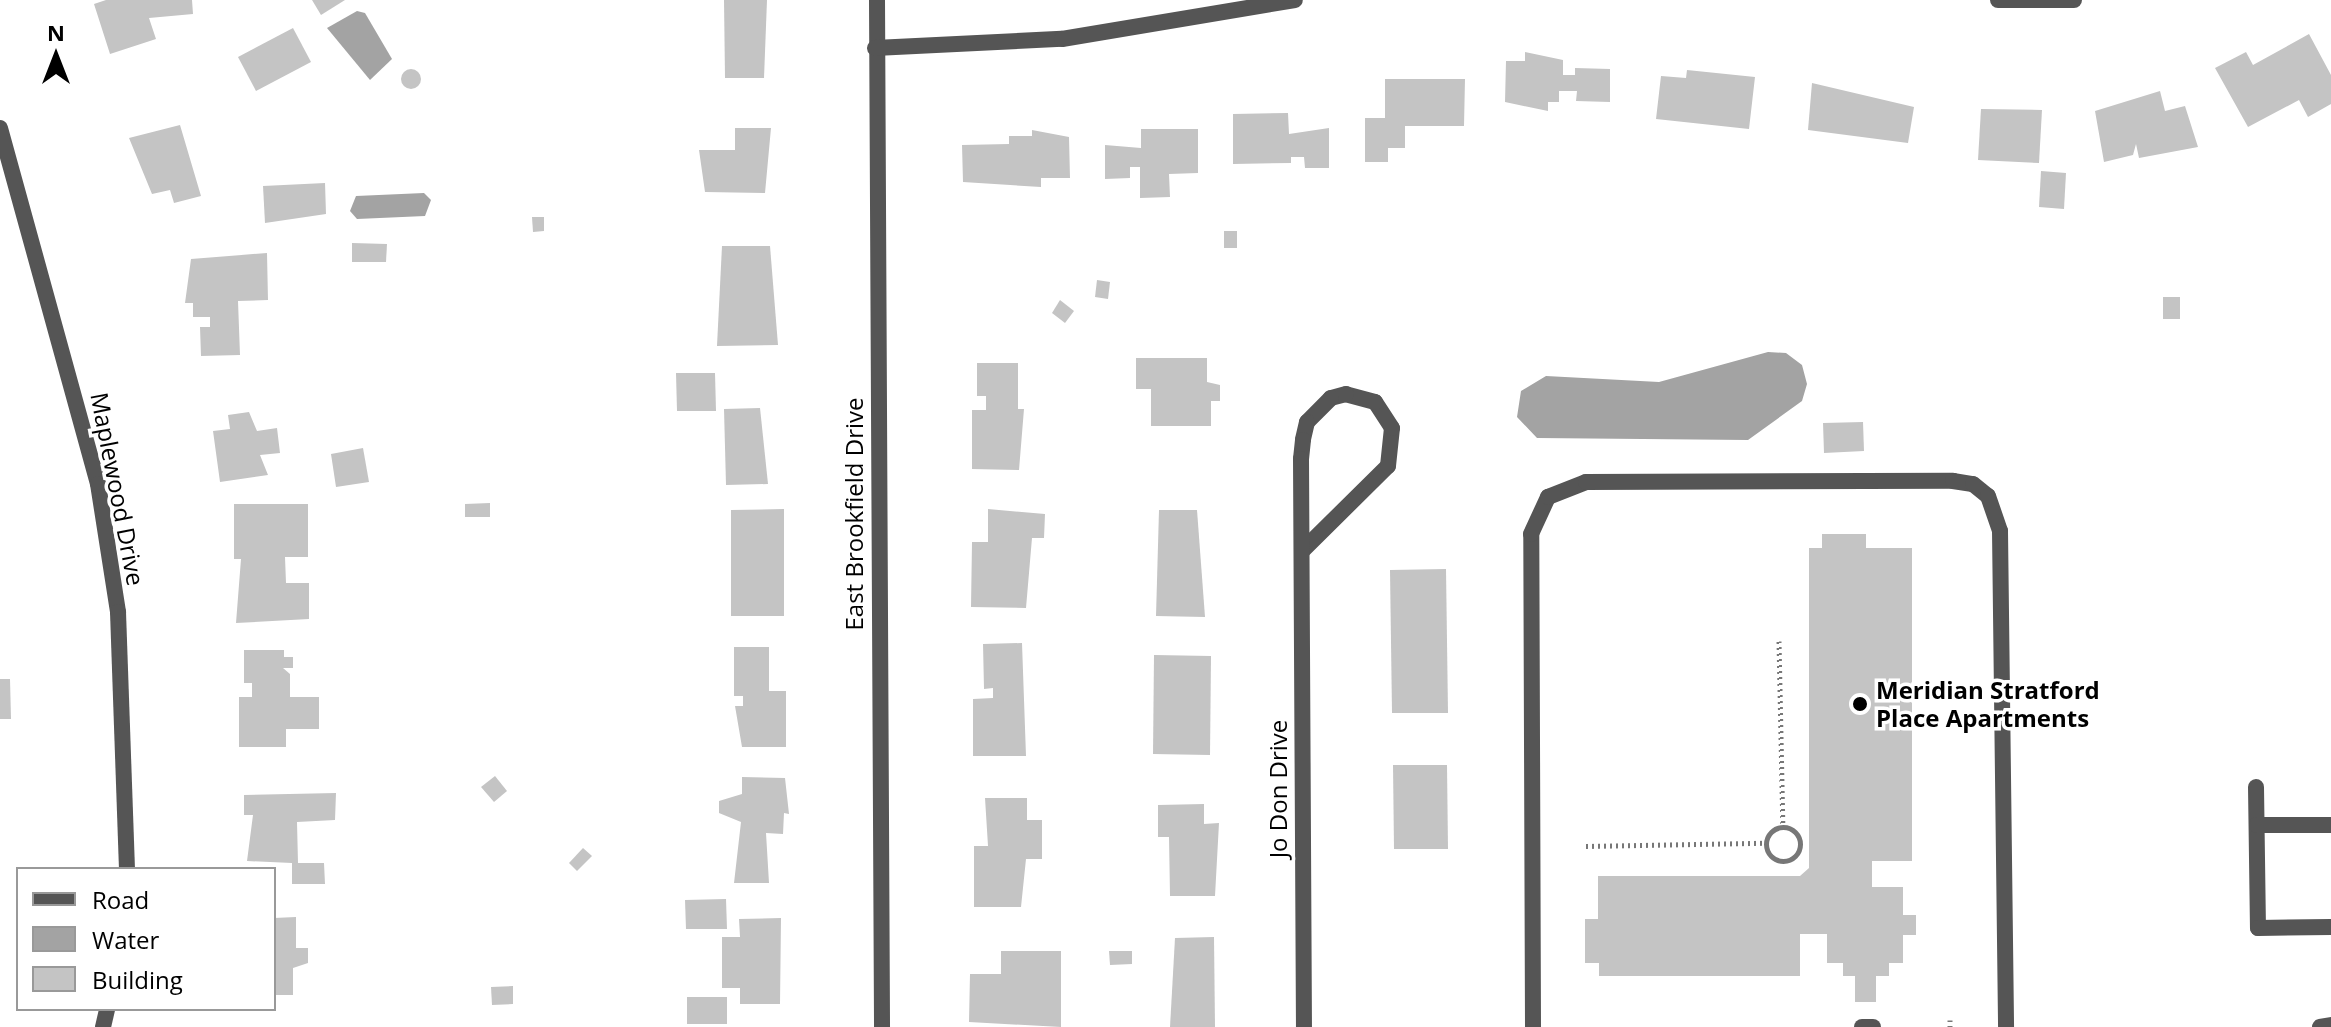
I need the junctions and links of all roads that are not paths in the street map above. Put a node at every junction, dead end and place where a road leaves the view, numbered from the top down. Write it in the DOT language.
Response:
graph roads {
  1 [pos="877,0"];
  2 [pos="1295,0"];
  3 [pos="1998,0"];
  4 [pos="2074,0"];
  5 [pos="875,48"];
  6 [pos="0,128"];
  7 [pos="1302,551"];
  8 [pos="2256,787"];
  9 [pos="2257,825"];
  10 [pos="2331,825"];
  11 [pos="127,867"];
  12 [pos="2331,927"];
  13 [pos="2331,1025"];
  14 [pos="882,1027"];
  15 [pos="1304,1027"];
  16 [pos="1533,1027"];
  17 [pos="1862,1027"];
  18 [pos="1873,1027"];
  19 [pos="2006,1027"];
  20 [pos="2320,1027"];
  1 -- 5 [label="street, East Brookfield Drive"];
  2 -- 5 [label="street"];
  3 -- 4 [label="street"];
  5 -- 14 [label="street, East Brookfield Drive"];
  6 -- 11 [label="street, Maplewood Drive"];
  7 -- 7 [label="street, Jo Don Drive"];
  7 -- 15 [label="street, Jo Don Drive"];
  8 -- 9 [label="street"];
  9 -- 10 [label="street"];
  9 -- 12 [label="street"];
  13 -- 20 [label="street"];
  16 -- 19 [label="street"];
  17 -- 18 [label="street"];
}
